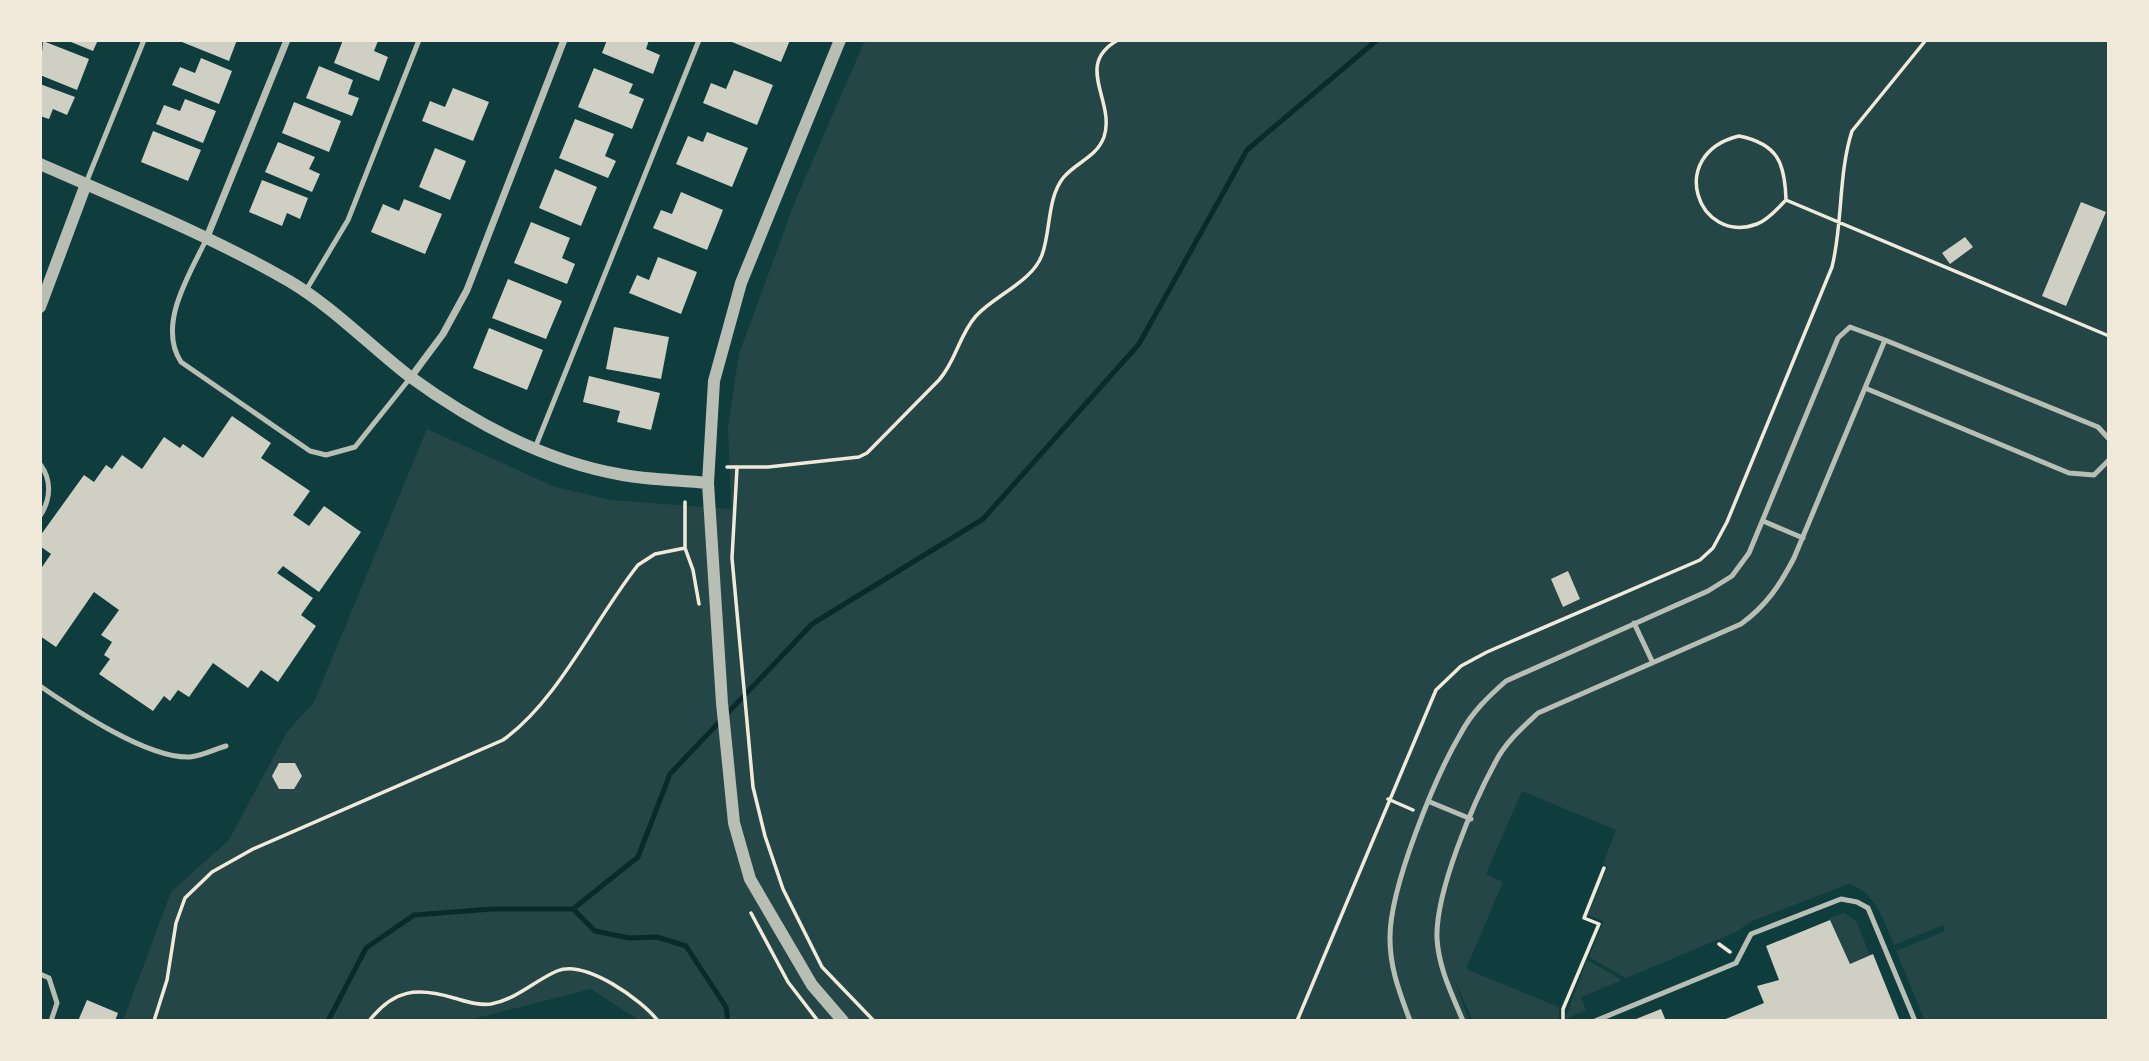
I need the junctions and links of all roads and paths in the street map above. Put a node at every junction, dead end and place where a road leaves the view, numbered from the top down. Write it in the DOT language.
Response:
graph roads {
  1 [pos="144,40"];
  2 [pos="287,40"];
  3 [pos="419,40"];
  4 [pos="564,40"];
  5 [pos="699,40"];
  6 [pos="840,40"];
  7 [pos="1118,40"];
  8 [pos="1926,40"];
  9 [pos="40,164"];
  10 [pos="86,184"];
  11 [pos="1786,200"];
  12 [pos="1841,223"];
  13 [pos="207,237"];
  14 [pos="305,292"];
  15 [pos="40,307"];
  16 [pos="2109,336"];
  17 [pos="1885,340"];
  18 [pos="411,377"];
  19 [pos="1865,388"];
  20 [pos="2109,439"];
  21 [pos="535,448"];
  22 [pos="2109,460"];
  23 [pos="40,464"];
  24 [pos="727,467"];
  25 [pos="737,467"];
  26 [pos="708,483"];
  27 [pos="685,502"];
  28 [pos="40,516"];
  29 [pos="1763,521"];
  30 [pos="1802,538"];
  31 [pos="685,548"];
  32 [pos="696,586"];
  33 [pos="1634,623"];
  34 [pos="1652,661"];
  35 [pos="40,686"];
  36 [pos="226,746"];
  37 [pos="1388,799"];
  38 [pos="1430,802"];
  39 [pos="1425,815"];
  40 [pos="1471,819"];
  41 [pos="1604,868"];
  42 [pos="40,974"];
  43 [pos="51,1021"];
  44 [pos="154,1021"];
  45 [pos="369,1021"];
  46 [pos="658,1021"];
  47 [pos="843,1021"];
  48 [pos="874,1021"];
  49 [pos="1297,1021"];
  50 [pos="1410,1021"];
  51 [pos="1463,1021"];
  52 [pos="1563,1021"];
  53 [pos="1595,1021"];
  54 [pos="1915,1021"];
  1 -- 10 [label="lane"];
  2 -- 13 [label="street"];
  3 -- 14 [label="lane"];
  4 -- 18 [label="street"];
  5 -- 21 [label="lane"];
  6 -- 26 [label="street"];
  7 -- 25 [label="path"];
  8 -- 12 [label="path"];
  9 -- 10 [label="street"];
  10 -- 13 [label="street"];
  10 -- 15 [label="street"];
  11 -- 11 [label="path"];
  11 -- 12 [label="path"];
  12 -- 16 [label="path"];
  12 -- 37 [label="path"];
  13 -- 14 [label="street"];
  13 -- 18 [label="lane"];
  14 -- 18 [label="street"];
  17 -- 19 [label="lane"];
  17 -- 20 [label="lane"];
  17 -- 29 [label="lane"];
  18 -- 21 [label="street"];
  19 -- 22 [label="lane"];
  19 -- 30 [label="lane"];
  21 -- 26 [label="street"];
  23 -- 28 [label="lane"];
  24 -- 25 [label="path"];
  25 -- 48 [label="path"];
  26 -- 47 [label="street"];
  27 -- 31 [label="path"];
  29 -- 30 [label="lane"];
  29 -- 33 [label="lane"];
  30 -- 34 [label="lane"];
  31 -- 32 [label="path"];
  31 -- 44 [label="path"];
  33 -- 34 [label="lane"];
  33 -- 38 [label="lane"];
  34 -- 40 [label="lane"];
  35 -- 36 [label="lane"];
  37 -- 39 [label="path"];
  37 -- 49 [label="path"];
  38 -- 39 [label="lane"];
  38 -- 40 [label="lane"];
  39 -- 50 [label="lane"];
  40 -- 51 [label="lane"];
  41 -- 52 [label="path"];
  42 -- 43 [label="lane"];
  45 -- 46 [label="path"];
  53 -- 54 [label="lane"];
}
